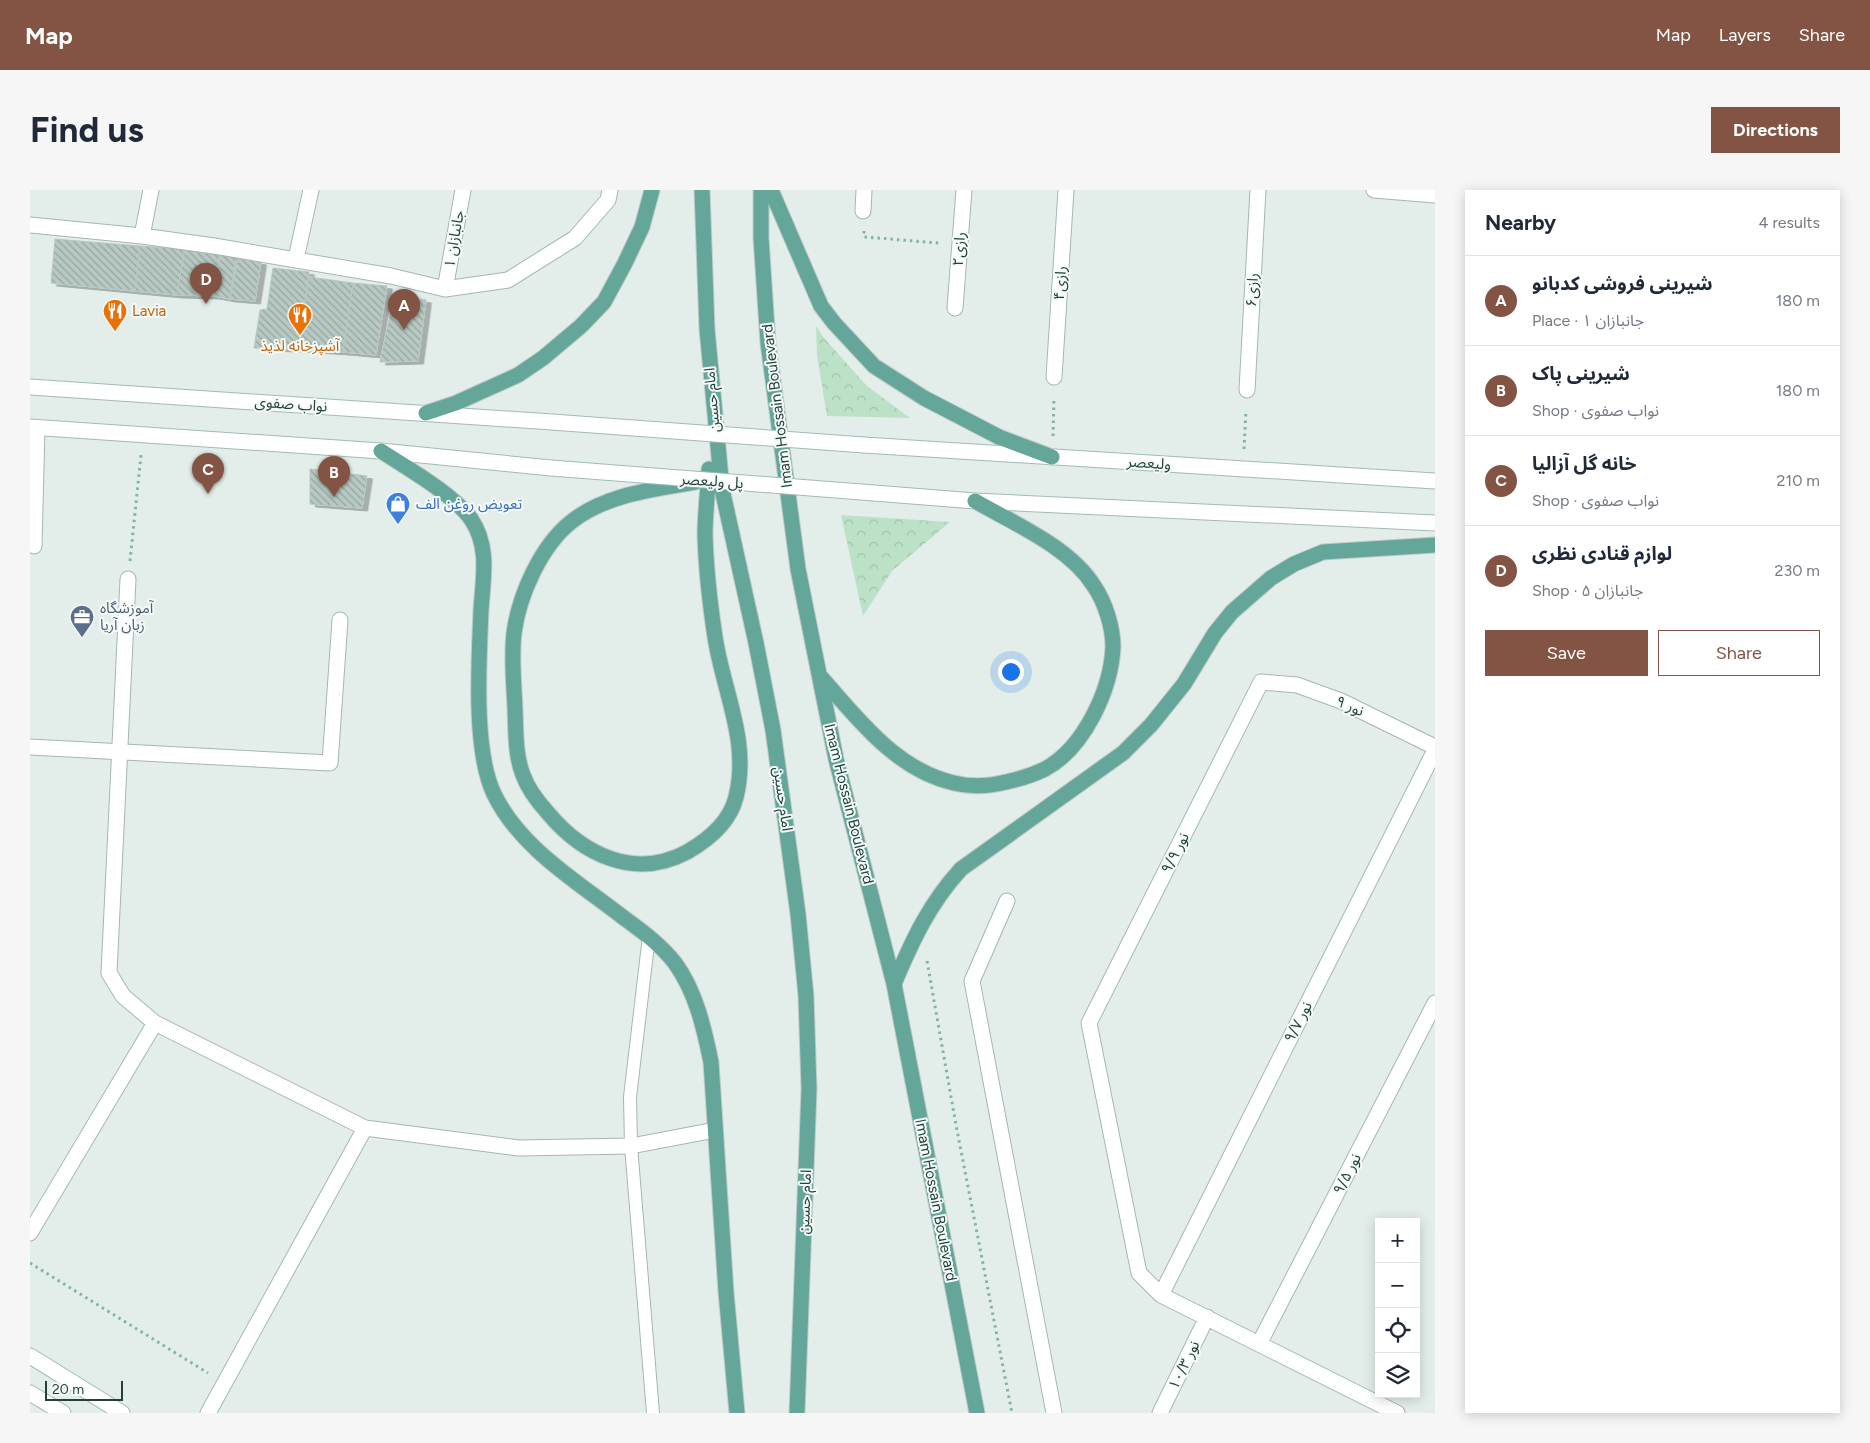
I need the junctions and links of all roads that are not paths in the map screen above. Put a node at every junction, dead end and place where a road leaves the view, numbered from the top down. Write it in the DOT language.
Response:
graph roads {
  1 [pos="150,190"];
  2 [pos="311,190"];
  3 [pos="463,190"];
  4 [pos="610,190"];
  5 [pos="652,190"];
  6 [pos="702,190"];
  7 [pos="761,190"];
  8 [pos="771,190"];
  9 [pos="864,190"];
  10 [pos="964,190"];
  11 [pos="1066,190"];
  12 [pos="1258,190"];
  13 [pos="1374,190"];
  14 [pos="1435,195"];
  15 [pos="863,211"];
  16 [pos="30,225"];
  17 [pos="142,236"];
  18 [pos="296,260"];
  19 [pos="445,289"];
  20 [pos="955,308"];
  21 [pos="1054,377"];
  22 [pos="30,387"];
  23 [pos="1246,390"];
  24 [pos="713,410"];
  25 [pos="426,413"];
  26 [pos="33,427"];
  27 [pos="864,445"];
  28 [pos="381,450"];
  29 [pos="1052,456"];
  30 [pos="702,480"];
  31 [pos="1435,481"];
  32 [pos="975,501"];
  33 [pos="1435,523"];
  34 [pos="1435,545"];
  35 [pos="34,546"];
  36 [pos="128,579"];
  37 [pos="340,620"];
  38 [pos="819,675"];
  39 [pos="1261,682"];
  40 [pos="30,746"];
  41 [pos="1435,748"];
  42 [pos="120,751"];
  43 [pos="1007,900"];
  44 [pos="649,936"];
  45 [pos="894,984"];
  46 [pos="1435,1003"];
  47 [pos="154,1023"];
  48 [pos="365,1128"];
  49 [pos="715,1130"];
  50 [pos="631,1146"];
  51 [pos="30,1233"];
  52 [pos="1161,1295"];
  53 [pos="1207,1317"];
  54 [pos="1259,1344"];
  55 [pos="30,1356"];
  56 [pos="30,1393"];
  57 [pos="63,1413"];
  58 [pos="122,1413"];
  59 [pos="208,1413"];
  60 [pos="653,1413"];
  61 [pos="737,1413"];
  62 [pos="798,1413"];
  63 [pos="977,1413"];
  64 [pos="1054,1413"];
  65 [pos="1160,1413"];
  66 [pos="1397,1413"];
  1 -- 17 [label="street"];
  2 -- 18 [label="street"];
  3 -- 19 [label="street, جانبازان ۱"];
  4 -- 19 [label="street"];
  5 -- 25 [label="main road"];
  6 -- 24 [label="main road, امام حسین"];
  7 -- 38 [label="main road, Imam Hossain Boulevard"];
  8 -- 29 [label="main road"];
  9 -- 15 [label="street"];
  10 -- 20 [label="street, رازی۲"];
  11 -- 21 [label="street, رازی۴"];
  12 -- 23 [label="street, رازی۶"];
  13 -- 14 [label="street"];
  16 -- 17 [label="street"];
  17 -- 18 [label="street"];
  18 -- 19 [label="street"];
  22 -- 25 [label="street, نواب صفوی"];
  24 -- 30 [label="main road"];
  24 -- 62 [label="main road, امام حسین"];
  25 -- 27 [label="street, نواب صفوی, bridge"];
  26 -- 28 [label="street"];
  26 -- 35 [label="street"];
  27 -- 29 [label="street, ولیعصر"];
  28 -- 30 [label="street, پل ولیعصر, bridge"];
  28 -- 44 [label="main road"];
  29 -- 31 [label="street, ولیعصر"];
  30 -- 32 [label="street, پل ولیعصر, bridge"];
  32 -- 33 [label="street"];
  32 -- 38 [label="main road"];
  34 -- 45 [label="main road"];
  36 -- 42 [label="street"];
  37 -- 42 [label="street"];
  38 -- 45 [label="main road, Imam Hossain Boulevard"];
  39 -- 41 [label="street, نور ۹"];
  39 -- 52 [label="street, نور ۹/۹"];
  40 -- 42 [label="street"];
  41 -- 52 [label="street, نور ۹/۷"];
  42 -- 47 [label="street"];
  43 -- 64 [label="street"];
  44 -- 49 [label="main road"];
  44 -- 50 [label="lane"];
  45 -- 63 [label="main road, Imam Hossain Boulevard"];
  46 -- 54 [label="street, نور ۹/۵"];
  47 -- 48 [label="street"];
  47 -- 51 [label="street"];
  48 -- 50 [label="street"];
  48 -- 59 [label="street"];
  49 -- 50 [label="street"];
  49 -- 61 [label="main road"];
  50 -- 60 [label="lane"];
  52 -- 53 [label="street"];
  53 -- 54 [label="street"];
  53 -- 65 [label="street, نور ۱۰/۳"];
  54 -- 66 [label="street"];
  55 -- 58 [label="street"];
  56 -- 57 [label="street"];
}
